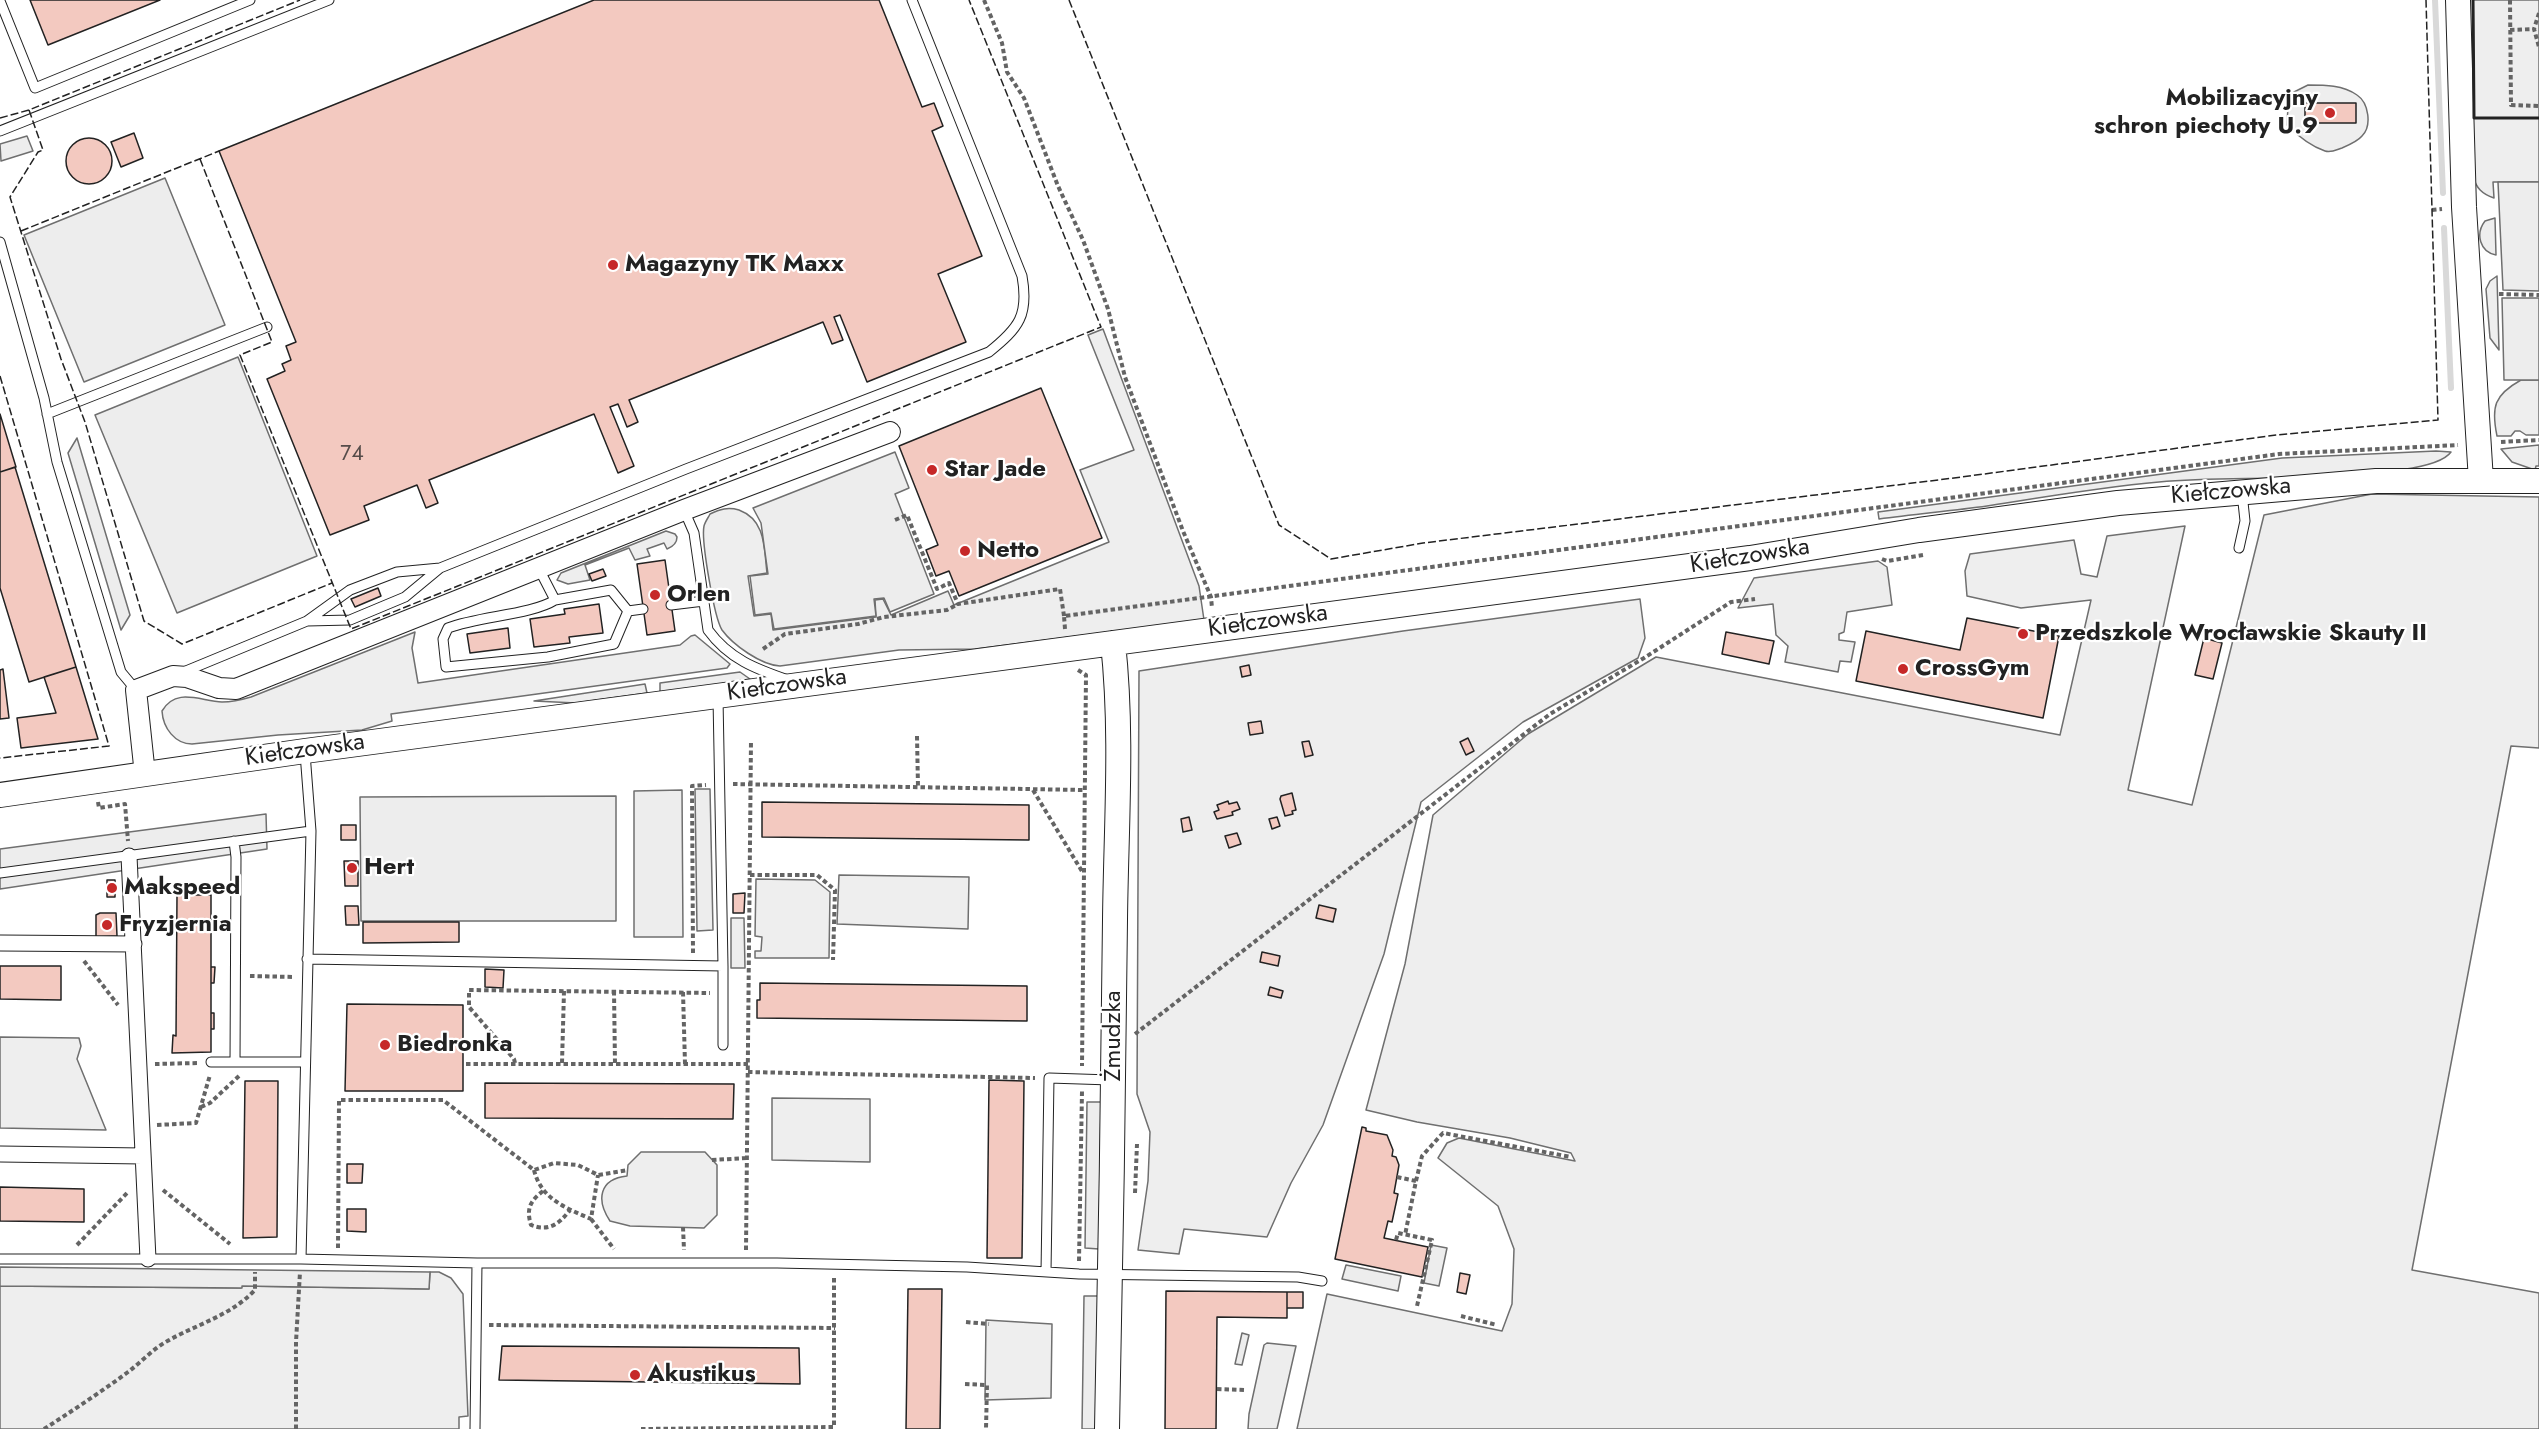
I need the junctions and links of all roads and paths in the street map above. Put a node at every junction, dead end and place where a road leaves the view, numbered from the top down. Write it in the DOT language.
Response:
graph roads {
  1 [pos="249,0"];
  2 [pos="329,0"];
  3 [pos="912,0"];
  4 [pos="984,0"];
  5 [pos="2458,0"];
  6 [pos="2510,0"];
  7 [pos="0,1"];
  8 [pos="2539,13"];
  9 [pos="2534,29"];
  10 [pos="2510,30"];
  11 [pos="2539,47"];
  12 [pos="2539,106"];
  13 [pos="0,131"];
  14 [pos="0,242"];
  15 [pos="2499,294"];
  16 [pos="2539,295"];
  17 [pos="267,327"];
  18 [pos="47,414"];
  19 [pos="890,432"];
  20 [pos="2539,440"];
  21 [pos="2497,442"];
  22 [pos="2459,445"];
  23 [pos="2481,481"];
  24 [pos="2539,481"];
  25 [pos="2242,491"];
  26 [pos="684,510"];
  27 [pos="895,520"];
  28 [pos="2239,548"];
  29 [pos="440,568"];
  30 [pos="539,569"];
  31 [pos="1211,597"];
  32 [pos="1755,599"];
  33 [pos="555,600"];
  34 [pos="704,601"];
  35 [pos="958,604"];
  36 [pos="671,605"];
  37 [pos="643,609"];
  38 [pos="628,611"];
  39 [pos="1064,616"];
  40 [pos="307,621"];
  41 [pos="1215,629"];
  42 [pos="1066,639"];
  43 [pos="1113,643"];
  44 [pos="763,649"];
  45 [pos="1069,666"];
  46 [pos="173,676"];
  47 [pos="801,684"];
  48 [pos="136,690"];
  49 [pos="718,695"];
  50 [pos="917,736"];
  51 [pos="751,740"];
  52 [pos="305,751"];
  53 [pos="145,775"];
  54 [pos="751,783"];
  55 [pos="721,785"];
  56 [pos="918,787"];
  57 [pos="1032,789"];
  58 [pos="1084,790"];
  59 [pos="0,795"];
  60 [pos="98,798"];
  61 [pos="311,831"];
  62 [pos="234,841"];
  63 [pos="129,856"];
  64 [pos="0,873"];
  65 [pos="1084,873"];
  66 [pos="750,874"];
  67 [pos="0,943"];
  68 [pos="134,944"];
  69 [pos="77,945"];
  70 [pos="307,959"];
  71 [pos="833,960"];
  72 [pos="693,966"];
  73 [pos="723,966"];
  74 [pos="234,976"];
  75 [pos="307,977"];
  76 [pos="564,991"];
  77 [pos="614,992"];
  78 [pos="683,992"];
  79 [pos="723,993"];
  80 [pos="136,1023"];
  81 [pos="1114,1037"];
  82 [pos="723,1045"];
  83 [pos="211,1062"];
  84 [pos="235,1062"];
  85 [pos="247,1062"];
  86 [pos="304,1062"];
  87 [pos="515,1063"];
  88 [pos="562,1063"];
  89 [pos="156,1064"];
  90 [pos="466,1064"];
  91 [pos="615,1064"];
  92 [pos="685,1064"];
  93 [pos="748,1064"];
  94 [pos="748,1072"];
  95 [pos="1049,1078"];
  96 [pos="1082,1079"];
  97 [pos="1114,1080"];
  98 [pos="200,1108"];
  99 [pos="142,1126"];
  100 [pos="0,1154"];
  101 [pos="143,1156"];
  102 [pos="1571,1157"];
  103 [pos="747,1158"];
  104 [pos="712,1160"];
  105 [pos="534,1170"];
  106 [pos="628,1170"];
  107 [pos="598,1175"];
  108 [pos="1397,1177"];
  109 [pos="144,1180"];
  110 [pos="1416,1180"];
  111 [pos="543,1191"];
  112 [pos="570,1210"];
  113 [pos="591,1219"];
  114 [pos="683,1227"];
  115 [pos="1405,1235"];
  116 [pos="1396,1240"];
  117 [pos="0,1259"];
  118 [pos="148,1259"];
  119 [pos="301,1259"];
  120 [pos="73,1260"];
  121 [pos="239,1260"];
  122 [pos="256,1260"];
  123 [pos="338,1260"];
  124 [pos="684,1262"];
  125 [pos="477,1263"];
  126 [pos="618,1263"];
  127 [pos="746,1263"];
  128 [pos="834,1264"];
  129 [pos="1046,1272"];
  130 [pos="1079,1274"];
  131 [pos="1110,1274"];
  132 [pos="1322,1281"];
  133 [pos="1417,1306"];
  134 [pos="1461,1316"];
  135 [pos="966,1322"];
  136 [pos="989,1324"];
  137 [pos="477,1325"];
  138 [pos="1497,1325"];
  139 [pos="835,1328"];
  140 [pos="965,1384"];
  141 [pos="1217,1389"];
  142 [pos="1244,1390"];
  143 [pos="819,1428"];
  144 [pos="44,1429"];
  145 [pos="296,1429"];
  146 [pos="475,1429"];
  147 [pos="641,1429"];
  148 [pos="986,1429"];
  149 [pos="1107,1429"];
  1 -- 7 [label="lane"];
  2 -- 13 [label="lane"];
  3 -- 29 [label="lane"];
  4 -- 31 [label="path"];
  5 -- 23 [label="street"];
  6 -- 10 [label="path"];
  8 -- 9 [label="path"];
  9 -- 10 [label="path"];
  9 -- 11 [label="path"];
  10 -- 12 [label="path"];
  14 -- 18 [label="lane"];
  15 -- 16 [label="path"];
  17 -- 18 [label="lane"];
  18 -- 48 [label="lane"];
  19 -- 26 [label="street"];
  20 -- 21 [label="path"];
  22 -- 31 [label="path"];
  23 -- 24 [label="street, Kiełczowska"];
  23 -- 25 [label="street, Kiełczowska"];
  25 -- 28 [label="lane"];
  25 -- 41 [label="street, Kiełczowska"];
  26 -- 30 [label="street"];
  26 -- 34 [label="lane"];
  27 -- 35 [label="path"];
  29 -- 40 [label="lane"];
  29 -- 40 [label="lane"];
  30 -- 33 [label="lane"];
  30 -- 46 [label="street"];
  31 -- 39 [label="path"];
  31 -- 41 [label="path"];
  32 -- 81 [label="path"];
  33 -- 38 [label="lane"];
  33 -- 38 [label="lane"];
  34 -- 36 [label="lane"];
  34 -- 47 [label="lane"];
  35 -- 39 [label="path"];
  35 -- 44 [label="path"];
  37 -- 38 [label="lane"];
  39 -- 42 [label="path"];
  40 -- 46 [label="lane"];
  41 -- 43 [label="street, Kiełczowska"];
  43 -- 47 [label="street, Kiełczowska"];
  43 -- 81 [label="street, Żmudzka"];
  45 -- 58 [label="path"];
  46 -- 48 [label="street"];
  47 -- 49 [label="street, Kiełczowska"];
  48 -- 53 [label="street"];
  49 -- 52 [label="street, Kiełczowska"];
  49 -- 55 [label="lane"];
  50 -- 56 [label="path"];
  51 -- 54 [label="path"];
  52 -- 53 [label="street, Kiełczowska"];
  52 -- 61 [label="lane"];
  53 -- 59 [label="street, Kiełczowska"];
  54 -- 55 [label="path"];
  54 -- 56 [label="path"];
  54 -- 66 [label="path"];
  55 -- 72 [label="path"];
  55 -- 73 [label="lane"];
  56 -- 57 [label="path"];
  57 -- 58 [label="path"];
  57 -- 65 [label="path"];
  58 -- 65 [label="path"];
  60 -- 63 [label="path"];
  61 -- 62 [label="lane"];
  61 -- 70 [label="lane"];
  62 -- 63 [label="lane"];
  62 -- 74 [label="lane"];
  63 -- 64 [label="lane"];
  63 -- 68 [label="street"];
  65 -- 96 [label="path"];
  66 -- 71 [label="path"];
  66 -- 93 [label="path"];
  67 -- 69 [label="street"];
  68 -- 69 [label="street"];
  68 -- 80 [label="street"];
  69 -- 80 [label="path"];
  70 -- 72 [label="lane"];
  70 -- 75 [label="lane"];
  72 -- 73 [label="lane"];
  73 -- 79 [label="lane"];
  74 -- 75 [label="path"];
  74 -- 84 [label="lane"];
  75 -- 86 [label="lane"];
  76 -- 77 [label="path"];
  76 -- 87 [label="path"];
  76 -- 88 [label="path"];
  77 -- 78 [label="path"];
  77 -- 91 [label="path"];
  78 -- 79 [label="path"];
  78 -- 92 [label="path"];
  79 -- 82 [label="lane"];
  80 -- 99 [label="street"];
  81 -- 97 [label="street, Żmudzka"];
  83 -- 84 [label="lane"];
  83 -- 89 [label="path"];
  83 -- 98 [label="path"];
  84 -- 85 [label="lane"];
  85 -- 86 [label="lane"];
  85 -- 98 [label="path"];
  86 -- 119 [label="lane"];
  87 -- 88 [label="path"];
  87 -- 90 [label="path"];
  88 -- 91 [label="path"];
  91 -- 92 [label="path"];
  92 -- 93 [label="path"];
  93 -- 94 [label="path"];
  94 -- 95 [label="path"];
  94 -- 103 [label="path"];
  95 -- 96 [label="lane"];
  95 -- 129 [label="lane"];
  96 -- 97 [label="lane"];
  96 -- 130 [label="path"];
  97 -- 131 [label="street, Żmudzka"];
  98 -- 99 [label="path"];
  99 -- 101 [label="street"];
  100 -- 101 [label="street"];
  101 -- 109 [label="street"];
  102 -- 110 [label="path"];
  103 -- 104 [label="path"];
  103 -- 127 [label="path"];
  105 -- 107 [label="path"];
  105 -- 111 [label="path"];
  105 -- 123 [label="path"];
  106 -- 107 [label="path"];
  107 -- 113 [label="path"];
  108 -- 110 [label="path"];
  109 -- 118 [label="street"];
  109 -- 120 [label="path"];
  109 -- 121 [label="path"];
  110 -- 115 [label="path"];
  111 -- 112 [label="path"];
  111 -- 112 [label="path"];
  112 -- 113 [label="path"];
  113 -- 126 [label="path"];
  114 -- 124 [label="path"];
  115 -- 116 [label="path"];
  115 -- 133 [label="path"];
  117 -- 120 [label="lane"];
  118 -- 120 [label="lane"];
  118 -- 121 [label="lane"];
  119 -- 122 [label="lane"];
  119 -- 123 [label="lane"];
  119 -- 145 [label="path"];
  121 -- 122 [label="lane"];
  122 -- 144 [label="path"];
  123 -- 125 [label="lane"];
  124 -- 126 [label="lane"];
  124 -- 127 [label="lane"];
  125 -- 126 [label="lane"];
  125 -- 137 [label="lane"];
  127 -- 128 [label="lane"];
  128 -- 129 [label="lane"];
  128 -- 139 [label="path"];
  129 -- 130 [label="lane"];
  130 -- 131 [label="lane"];
  131 -- 132 [label="lane"];
  131 -- 149 [label="street, Żmudzka"];
  134 -- 138 [label="path"];
  135 -- 136 [label="path"];
  137 -- 139 [label="path"];
  137 -- 146 [label="lane"];
  139 -- 143 [label="path"];
  140 -- 148 [label="path"];
  141 -- 142 [label="path"];
  143 -- 147 [label="path"];
}
